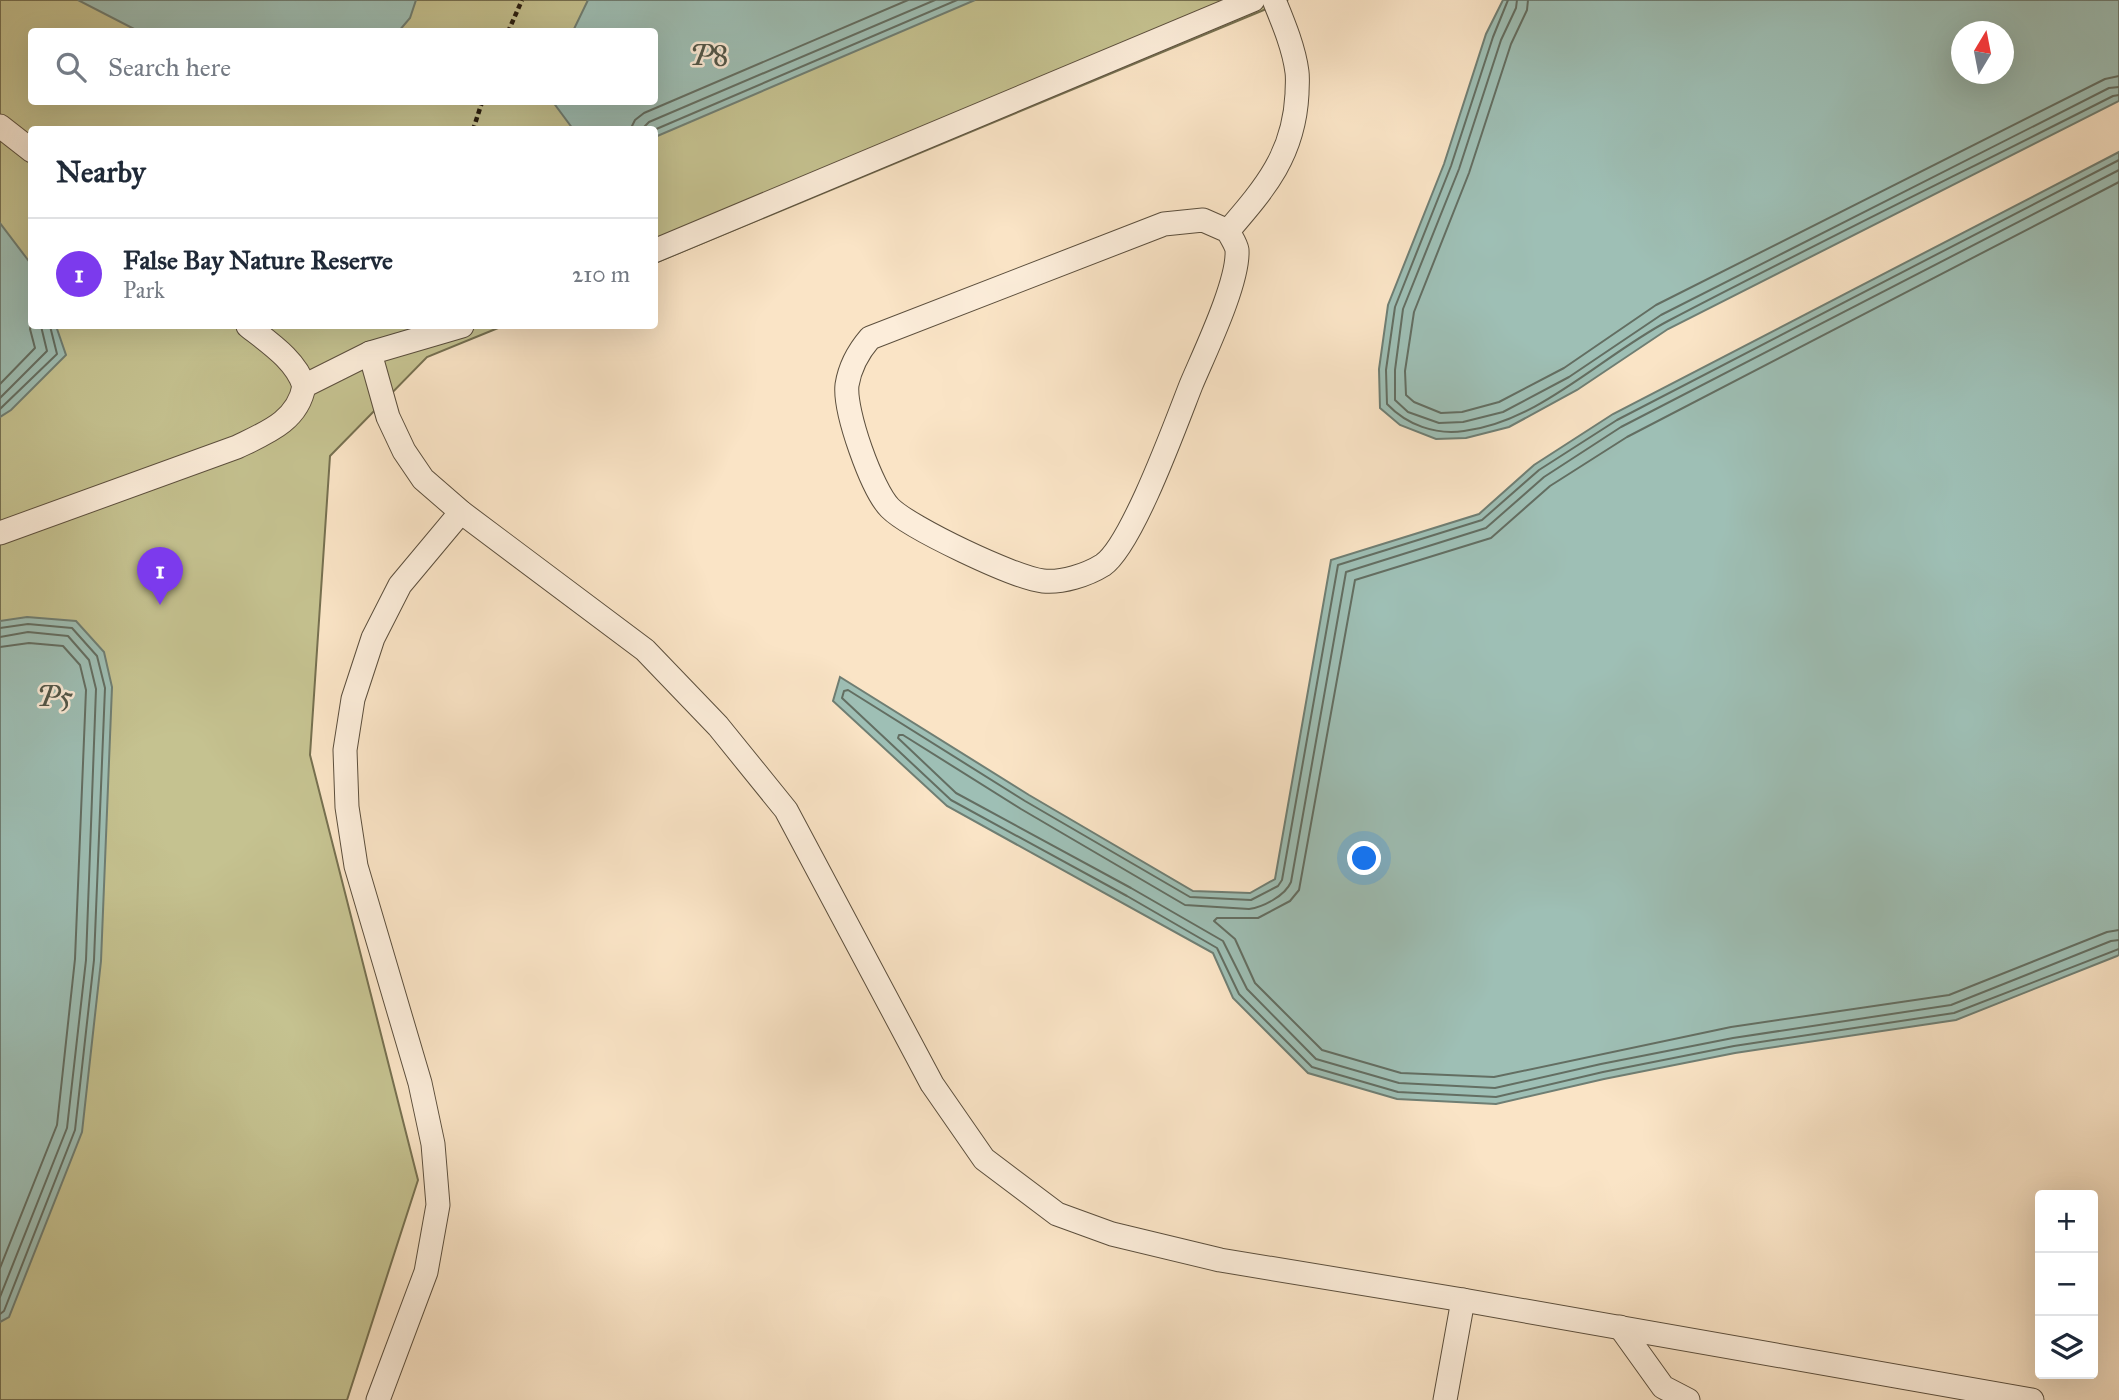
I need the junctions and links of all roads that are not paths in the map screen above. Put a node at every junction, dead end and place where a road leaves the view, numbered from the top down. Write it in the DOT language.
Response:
graph roads {
  1 [pos="1253,0"];
  2 [pos="1274,0"];
  3 [pos="0,125"];
  4 [pos="28,148"];
  5 [pos="1228,231"];
  6 [pos="658,249"];
  7 [pos="252,329"];
  8 [pos="433,330"];
  9 [pos="370,354"];
  10 [pos="304,386"];
  11 [pos="461,512"];
  12 [pos="0,533"];
  13 [pos="1463,1300"];
  14 [pos="1620,1327"];
  15 [pos="378,1400"];
  16 [pos="1445,1400"];
  17 [pos="1688,1400"];
  18 [pos="2032,1400"];
  1 -- 6 [label="lane"];
  2 -- 5 [label="lane"];
  3 -- 4 [label="lane"];
  5 -- 5 [label="lane"];
  7 -- 10 [label="lane"];
  8 -- 9 [label="lane"];
  9 -- 10 [label="lane"];
  9 -- 11 [label="lane"];
  10 -- 12 [label="lane"];
  11 -- 13 [label="lane"];
  11 -- 15 [label="lane"];
  13 -- 14 [label="lane"];
  13 -- 16 [label="lane"];
  14 -- 17 [label="lane"];
  14 -- 18 [label="lane"];
}
